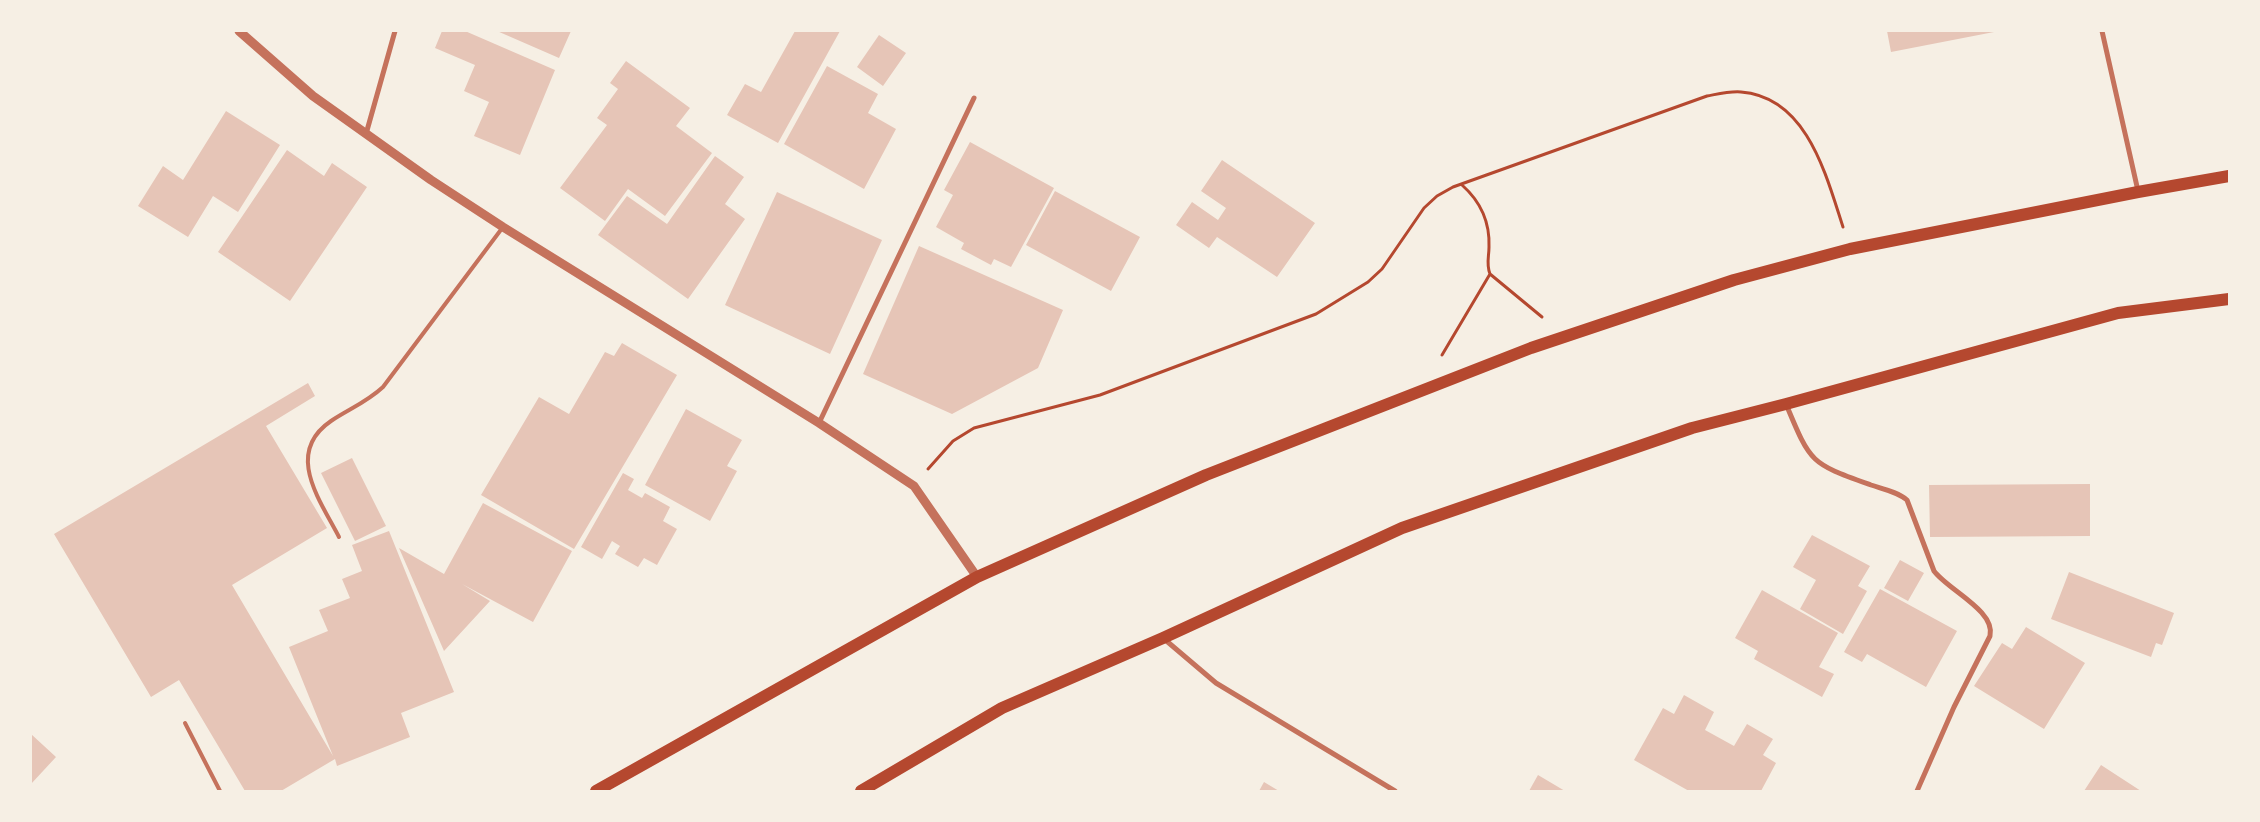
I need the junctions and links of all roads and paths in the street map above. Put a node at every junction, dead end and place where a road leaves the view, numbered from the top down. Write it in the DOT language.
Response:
graph roads {
  1 [pos="239,31"];
  2 [pos="395,31"];
  3 [pos="2102,31"];
  4 [pos="974,98"];
  5 [pos="366,134"];
  6 [pos="2229,176"];
  7 [pos="1462,184"];
  8 [pos="2138,192"];
  9 [pos="503,227"];
  10 [pos="1850,249"];
  11 [pos="1490,274"];
  12 [pos="2229,299"];
  13 [pos="1566,336"];
  14 [pos="1425,389"];
  15 [pos="1786,404"];
  16 [pos="818,423"];
  17 [pos="914,486"];
  18 [pos="339,537"];
  19 [pos="977,577"];
  20 [pos="1163,638"];
  21 [pos="185,723"];
  22 [pos="220,791"];
  23 [pos="596,791"];
  24 [pos="861,791"];
  25 [pos="1395,791"];
  26 [pos="1917,791"];
  1 -- 5 [label="street"];
  2 -- 5 [label="street"];
  3 -- 8 [label="street"];
  4 -- 16 [label="street"];
  5 -- 9 [label="street"];
  6 -- 8 [label="main road"];
  7 -- 10 [label="path"];
  7 -- 11 [label="path"];
  7 -- 17 [label="path"];
  8 -- 10 [label="main road"];
  9 -- 16 [label="street"];
  9 -- 18 [label="lane"];
  10 -- 13 [label="main road"];
  11 -- 13 [label="path"];
  11 -- 14 [label="path"];
  12 -- 15 [label="main road"];
  13 -- 14 [label="main road"];
  14 -- 19 [label="main road"];
  15 -- 20 [label="main road"];
  15 -- 26 [label="street"];
  16 -- 17 [label="street"];
  17 -- 19 [label="street"];
  19 -- 23 [label="main road"];
  20 -- 24 [label="main road"];
  20 -- 25 [label="street"];
  21 -- 22 [label="lane"];
}
